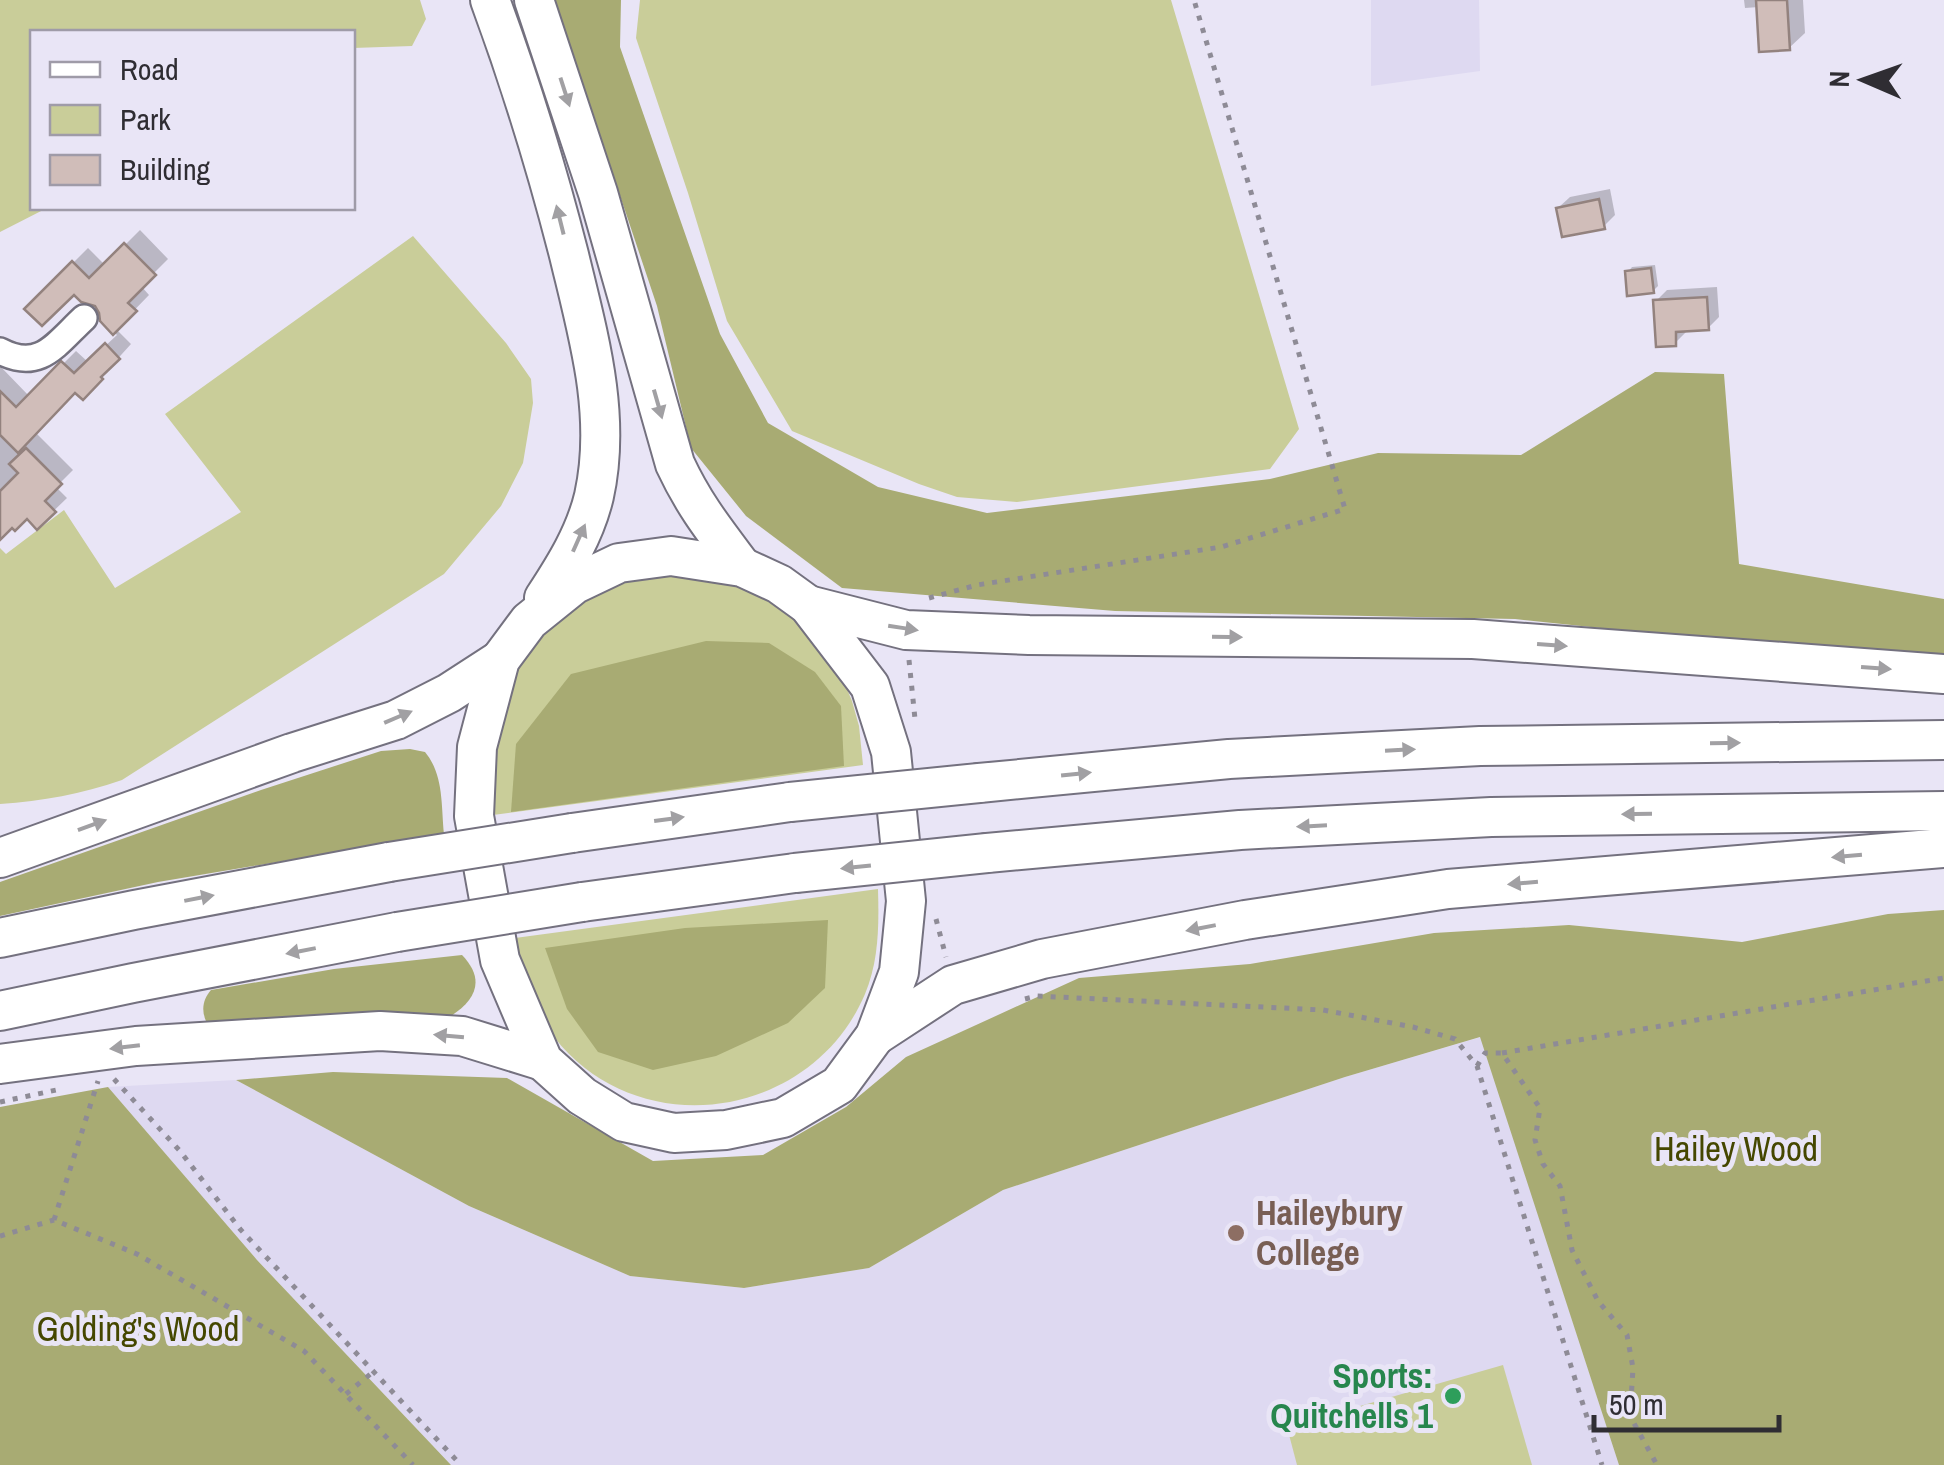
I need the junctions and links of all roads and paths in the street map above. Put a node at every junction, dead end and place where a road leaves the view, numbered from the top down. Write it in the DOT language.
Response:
graph roads {
  1 [pos="490,0"];
  2 [pos="534,0"];
  3 [pos="1194,0"];
  4 [pos="84,318"];
  5 [pos="0,351"];
  6 [pos="742,567"];
  7 [pos="808,605"];
  8 [pos="529,621"];
  9 [pos="906,630"];
  10 [pos="500,660"];
  11 [pos="1944,674"];
  12 [pos="1944,740"];
  13 [pos="1944,811"];
  14 [pos="1944,848"];
  15 [pos="0,858"];
  16 [pos="0,938"];
  17 [pos="1944,978"];
  18 [pos="1019,1000"];
  19 [pos="0,1012"];
  20 [pos="875,1036"];
  21 [pos="1502,1054"];
  22 [pos="543,1061"];
  23 [pos="0,1064"];
  24 [pos="1477,1066"];
  25 [pos="65,1088"];
  26 [pos="0,1102"];
  27 [pos="54,1220"];
  28 [pos="0,1236"];
  29 [pos="373,1372"];
  30 [pos="346,1394"];
  31 [pos="413,1465"];
  32 [pos="462,1465"];
  33 [pos="1602,1465"];
  34 [pos="1657,1465"];
  8 -- 1 [label="highway, one-way"];
  2 -- 6 [label="highway, one-way"];
  3 -- 9 [label="path"];
  4 -- 5 [label="lane"];
  6 -- 7 [label="highway"];
  6 -- 8 [label="highway"];
  7 -- 9 [label="highway, one-way"];
  7 -- 20 [label="highway"];
  8 -- 10 [label="highway"];
  9 -- 11 [label="highway, one-way"];
  15 -- 10 [label="highway, one-way"];
  10 -- 22 [label="highway"];
  16 -- 12 [label="highway, one-way, bridge"];
  13 -- 19 [label="highway, one-way, bridge"];
  14 -- 20 [label="highway, one-way"];
  17 -- 21 [label="path"];
  18 -- 24 [label="path"];
  20 -- 22 [label="highway"];
  21 -- 24 [label="path"];
  21 -- 34 [label="path"];
  22 -- 23 [label="highway, one-way"];
  24 -- 33 [label="path"];
  25 -- 26 [label="path"];
  27 -- 28 [label="path"];
  27 -- 29 [label="path"];
  27 -- 30 [label="path"];
  29 -- 30 [label="path"];
  29 -- 32 [label="path"];
  30 -- 31 [label="path"];
}
